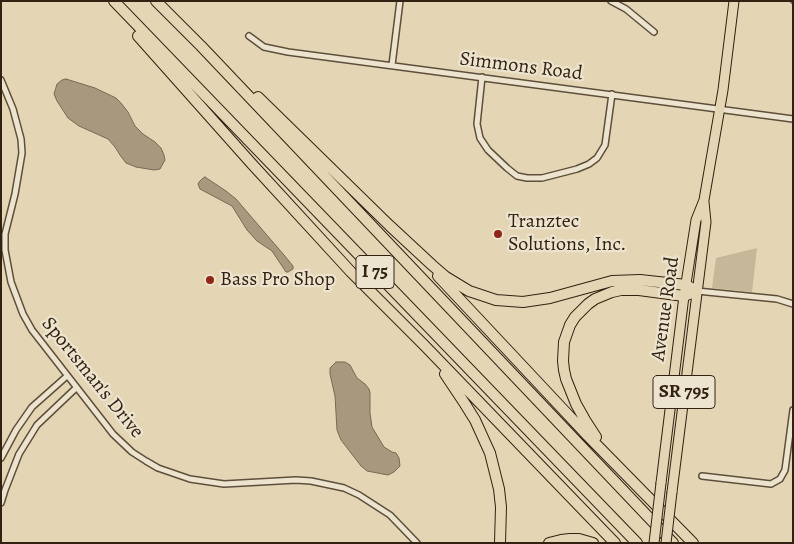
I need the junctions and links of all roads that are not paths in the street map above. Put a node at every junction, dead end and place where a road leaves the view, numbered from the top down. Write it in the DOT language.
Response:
graph roads {
  1 [pos="113,1"];
  2 [pos="156,1"];
  3 [pos="400,1"];
  4 [pos="611,1"];
  5 [pos="734,1"];
  6 [pos="654,32"];
  7 [pos="249,36"];
  8 [pos="201,46"];
  9 [pos="392,65"];
  10 [pos="482,77"];
  11 [pos="1,80"];
  12 [pos="612,94"];
  13 [pos="720,109"];
  14 [pos="793,119"];
  15 [pos="704,200"];
  16 [pos="390,226"];
  17 [pos="685,291"];
  18 [pos="697,291"];
  19 [pos="793,304"];
  20 [pos="424,345"];
  21 [pos="67,376"];
  22 [pos="76,388"];
  23 [pos="793,410"];
  24 [pos="1,458"];
  25 [pos="613,460"];
  26 [pos="702,476"];
  27 [pos="1,503"];
  28 [pos="417,543"];
  29 [pos="500,543"];
  30 [pos="549,543"];
  31 [pos="593,543"];
  32 [pos="615,543"];
  33 [pos="637,543"];
  34 [pos="654,543"];
  35 [pos="666,543"];
  36 [pos="673,543"];
  37 [pos="693,543"];
  1 -- 20 [label="highway"];
  1 -- 33 [label="highway, I 75"];
  2 -- 8 [label="highway, I 75"];
  3 -- 9 [label="street"];
  4 -- 6 [label="street"];
  5 -- 13 [label="main road, Avenue Road / SR 795"];
  7 -- 9 [label="street, Simmons Road"];
  8 -- 16 [label="highway"];
  8 -- 36 [label="highway, I 75"];
  9 -- 10 [label="street, Simmons Road"];
  10 -- 12 [label="street, Simmons Road"];
  10 -- 12 [label="street"];
  11 -- 21 [label="street, Sportsman's Drive"];
  12 -- 13 [label="street, Simmons Road"];
  13 -- 14 [label="street, Simmons Road"];
  13 -- 15 [label="main road, Avenue Road / SR 795"];
  15 -- 17 [label="main road, Avenue Road / SR 795"];
  15 -- 18 [label="main road, Avenue Road / SR 795"];
  16 -- 17 [label="highway"];
  16 -- 25 [label="highway"];
  17 -- 18 [label="highway"];
  17 -- 25 [label="highway"];
  17 -- 34 [label="main road, Avenue Road / SR 795, bridge"];
  18 -- 19 [label="street"];
  18 -- 35 [label="main road, Avenue Road / SR 795, bridge"];
  20 -- 29 [label="highway"];
  20 -- 32 [label="highway"];
  21 -- 22 [label="street, Sportsman's Drive"];
  21 -- 24 [label="street"];
  22 -- 27 [label="street"];
  22 -- 28 [label="street, Sportsman's Drive"];
  23 -- 26 [label="street"];
  25 -- 37 [label="highway"];
  30 -- 31 [label="highway"];
}
